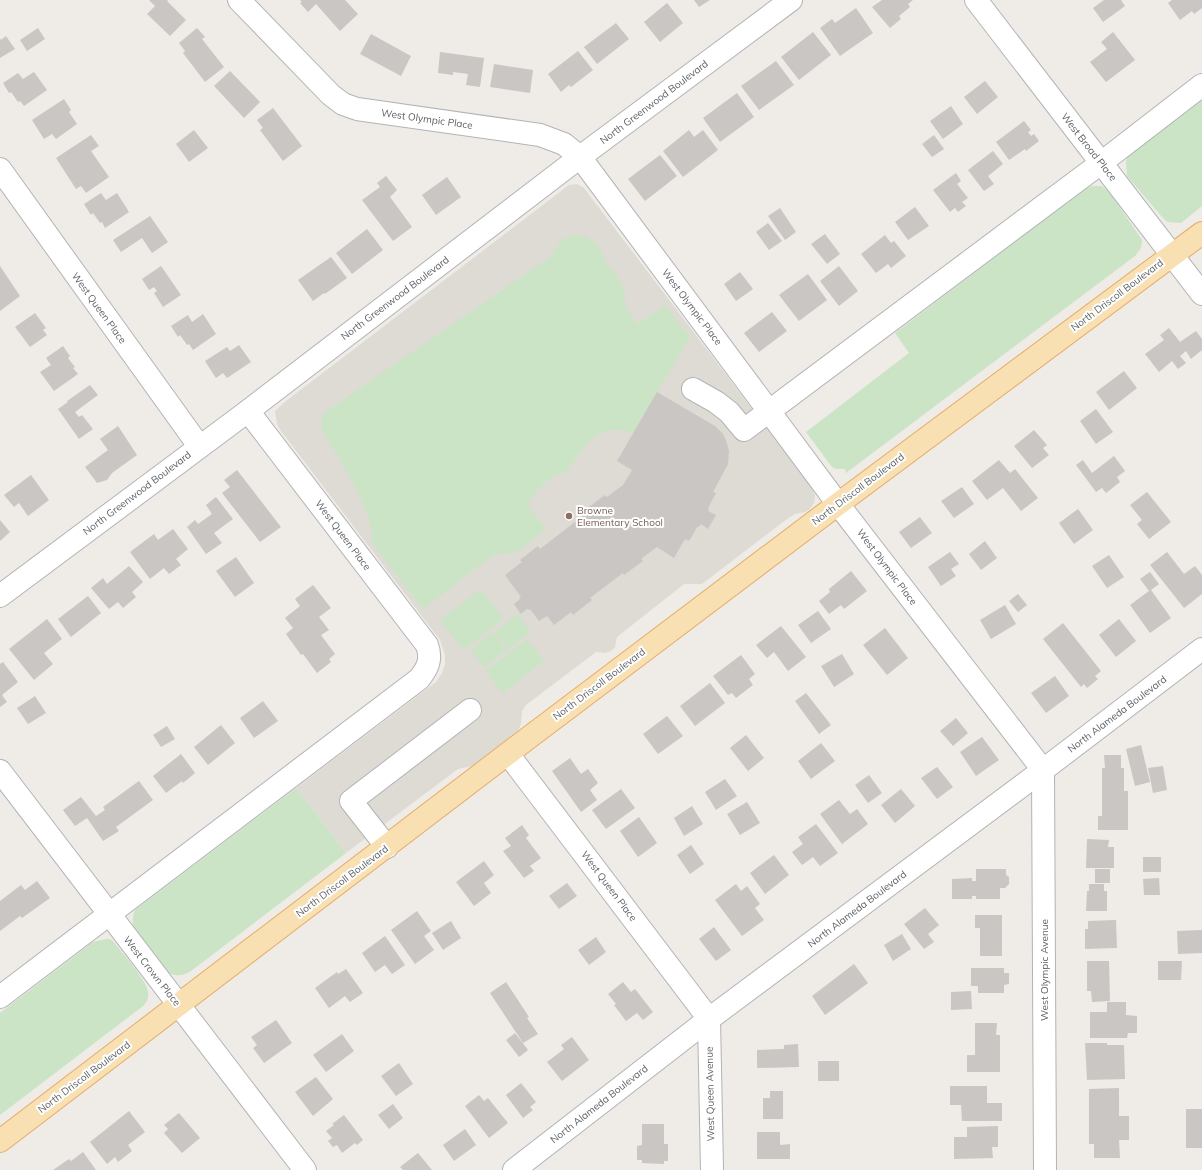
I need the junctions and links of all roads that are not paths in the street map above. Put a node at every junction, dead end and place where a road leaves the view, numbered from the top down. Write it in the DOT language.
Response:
graph roads {
  1 [pos="238,0"];
  2 [pos="791,0"];
  3 [pos="976,0"];
  4 [pos="1202,85"];
  5 [pos="580,157"];
  6 [pos="1101,163"];
  7 [pos="0,169"];
  8 [pos="1202,233"];
  9 [pos="1172,254"];
  10 [pos="1202,294"];
  11 [pos="693,389"];
  12 [pos="769,410"];
  13 [pos="248,411"];
  14 [pos="199,446"];
  15 [pos="838,504"];
  16 [pos="0,596"];
  17 [pos="1202,649"];
  18 [pos="470,710"];
  19 [pos="508,754"];
  20 [pos="1043,770"];
  21 [pos="0,771"];
  22 [pos="387,847"];
  23 [pos="108,914"];
  24 [pos="0,997"];
  25 [pos="179,1005"];
  26 [pos="709,1019"];
  27 [pos="0,1141"];
  28 [pos="305,1170"];
  29 [pos="514,1170"];
  30 [pos="712,1170"];
  31 [pos="1045,1170"];
  1 -- 5 [label="street, West Olympic Place"];
  2 -- 5 [label="street, North Greenwood Boulevard"];
  3 -- 6 [label="street, West Broad Place"];
  4 -- 6 [label="street"];
  5 -- 12 [label="street, West Olympic Place"];
  5 -- 13 [label="street, North Greenwood Boulevard"];
  6 -- 9 [label="street, West Broad Place"];
  6 -- 12 [label="street"];
  7 -- 14 [label="street, West Queen Place"];
  8 -- 9 [label="main road, North Driscoll Boulevard"];
  9 -- 10 [label="street, West Broad Place"];
  9 -- 15 [label="main road, North Driscoll Boulevard"];
  11 -- 12 [label="street"];
  12 -- 15 [label="street, West Olympic Place"];
  13 -- 14 [label="street, North Greenwood Boulevard"];
  13 -- 23 [label="street, West Queen Place"];
  14 -- 16 [label="street, North Greenwood Boulevard"];
  15 -- 19 [label="main road, North Driscoll Boulevard"];
  15 -- 20 [label="street, West Olympic Place"];
  17 -- 20 [label="street, North Alameda Boulevard"];
  18 -- 22 [label="street"];
  19 -- 22 [label="main road, North Driscoll Boulevard"];
  19 -- 26 [label="street, West Queen Place"];
  20 -- 26 [label="street, North Alameda Boulevard"];
  20 -- 31 [label="street, West Olympic Avenue"];
  21 -- 23 [label="street, West Crown Place"];
  22 -- 25 [label="main road, North Driscoll Boulevard"];
  23 -- 24 [label="street"];
  23 -- 25 [label="street, West Crown Place"];
  25 -- 27 [label="main road, North Driscoll Boulevard"];
  25 -- 28 [label="street, West Crown Place"];
  26 -- 29 [label="street, North Alameda Boulevard"];
  26 -- 30 [label="street, West Queen Avenue"];
}
